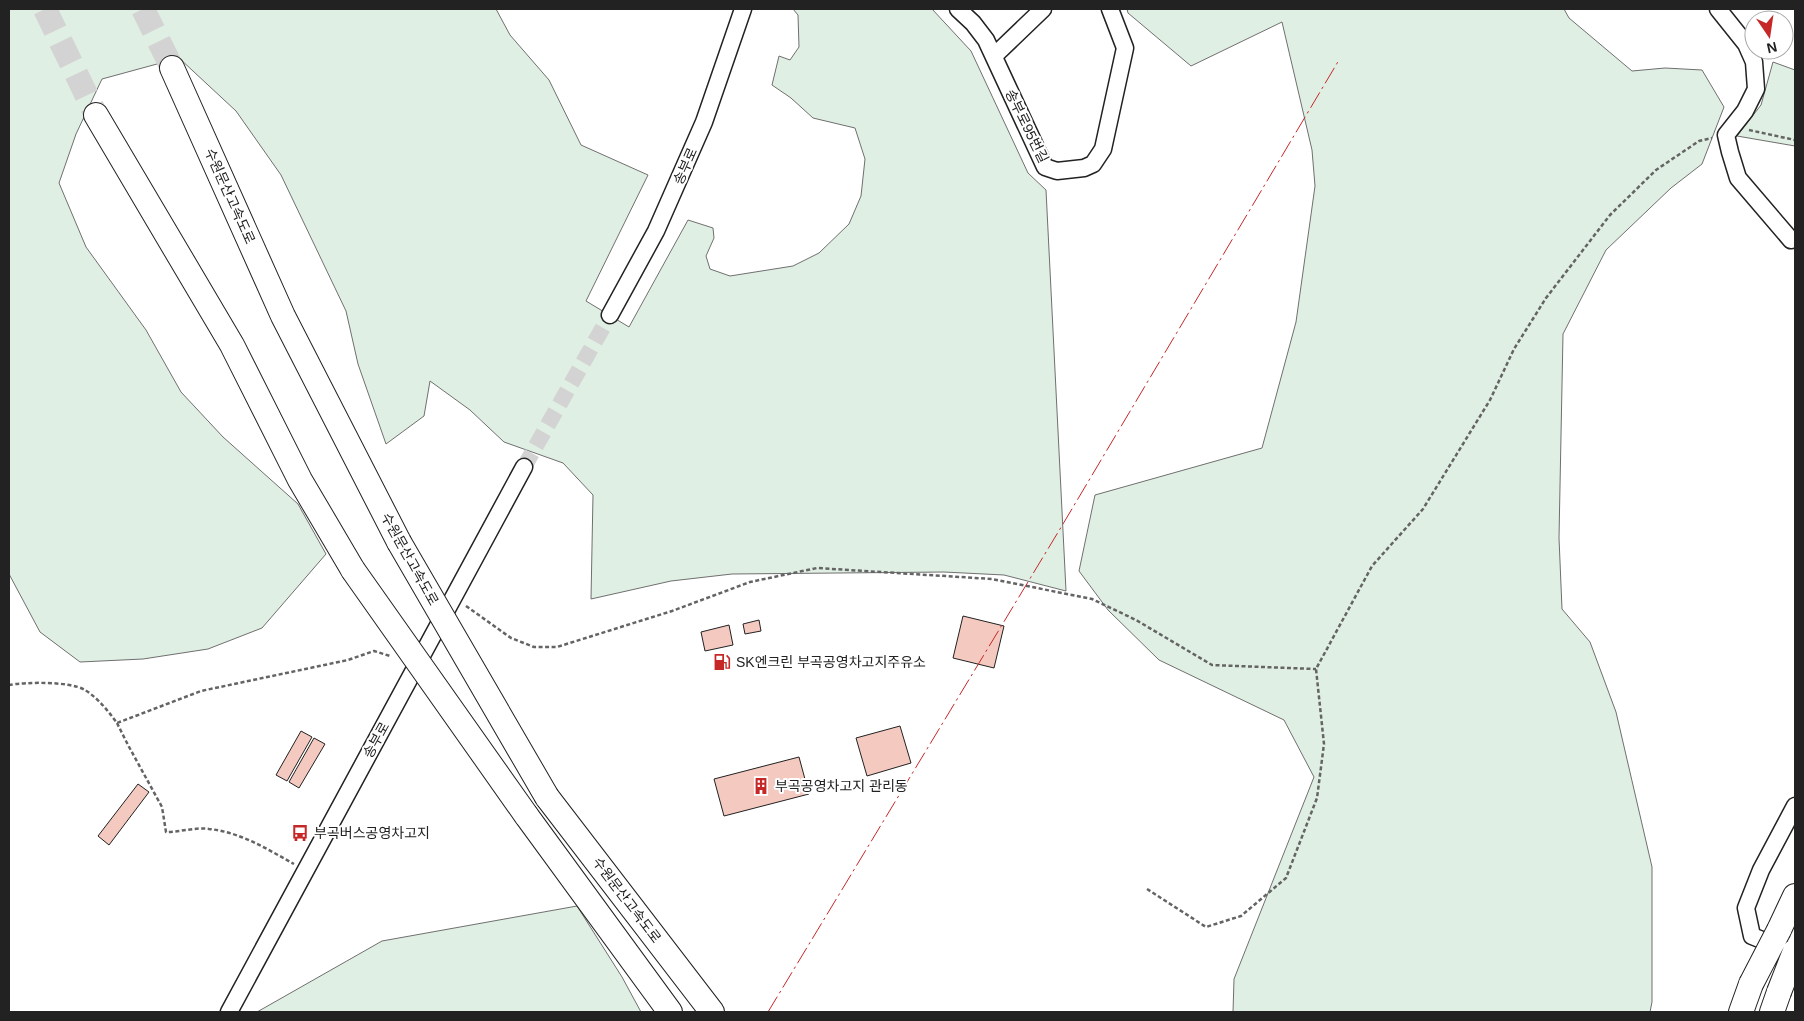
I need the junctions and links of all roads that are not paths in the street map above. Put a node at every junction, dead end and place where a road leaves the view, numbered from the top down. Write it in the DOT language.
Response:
graph roads {
  1 [pos="743,9"];
  2 [pos="958,9"];
  3 [pos="1043,9"];
  4 [pos="1110,9"];
  5 [pos="1718,9"];
  6 [pos="994,56"];
  7 [pos="172,68"];
  8 [pos="96,115"];
  9 [pos="1795,239"];
  10 [pos="610,315"];
  11 [pos="524,467"];
  12 [pos="1795,806"];
  13 [pos="1795,896"];
  14 [pos="1795,952"];
  15 [pos="1775,1002"];
  16 [pos="229,1012"];
  17 [pos="670,1012"];
  18 [pos="712,1012"];
  19 [pos="1741,1012"];
  1 -- 10 [label="street, 송부로"];
  2 -- 6 [label="street, 송부로95번길"];
  3 -- 6 [label="street"];
  4 -- 6 [label="street, 송부로95번길"];
  5 -- 9 [label="street"];
  7 -- 18 [label="highway, 수원문산고속도로, bridge"];
  8 -- 17 [label="highway, bridge"];
  11 -- 16 [label="street, 송부로"];
  12 -- 14 [label="street"];
  13 -- 19 [label="highway, bridge"];
  14 -- 15 [label="highway, bridge"];
}
